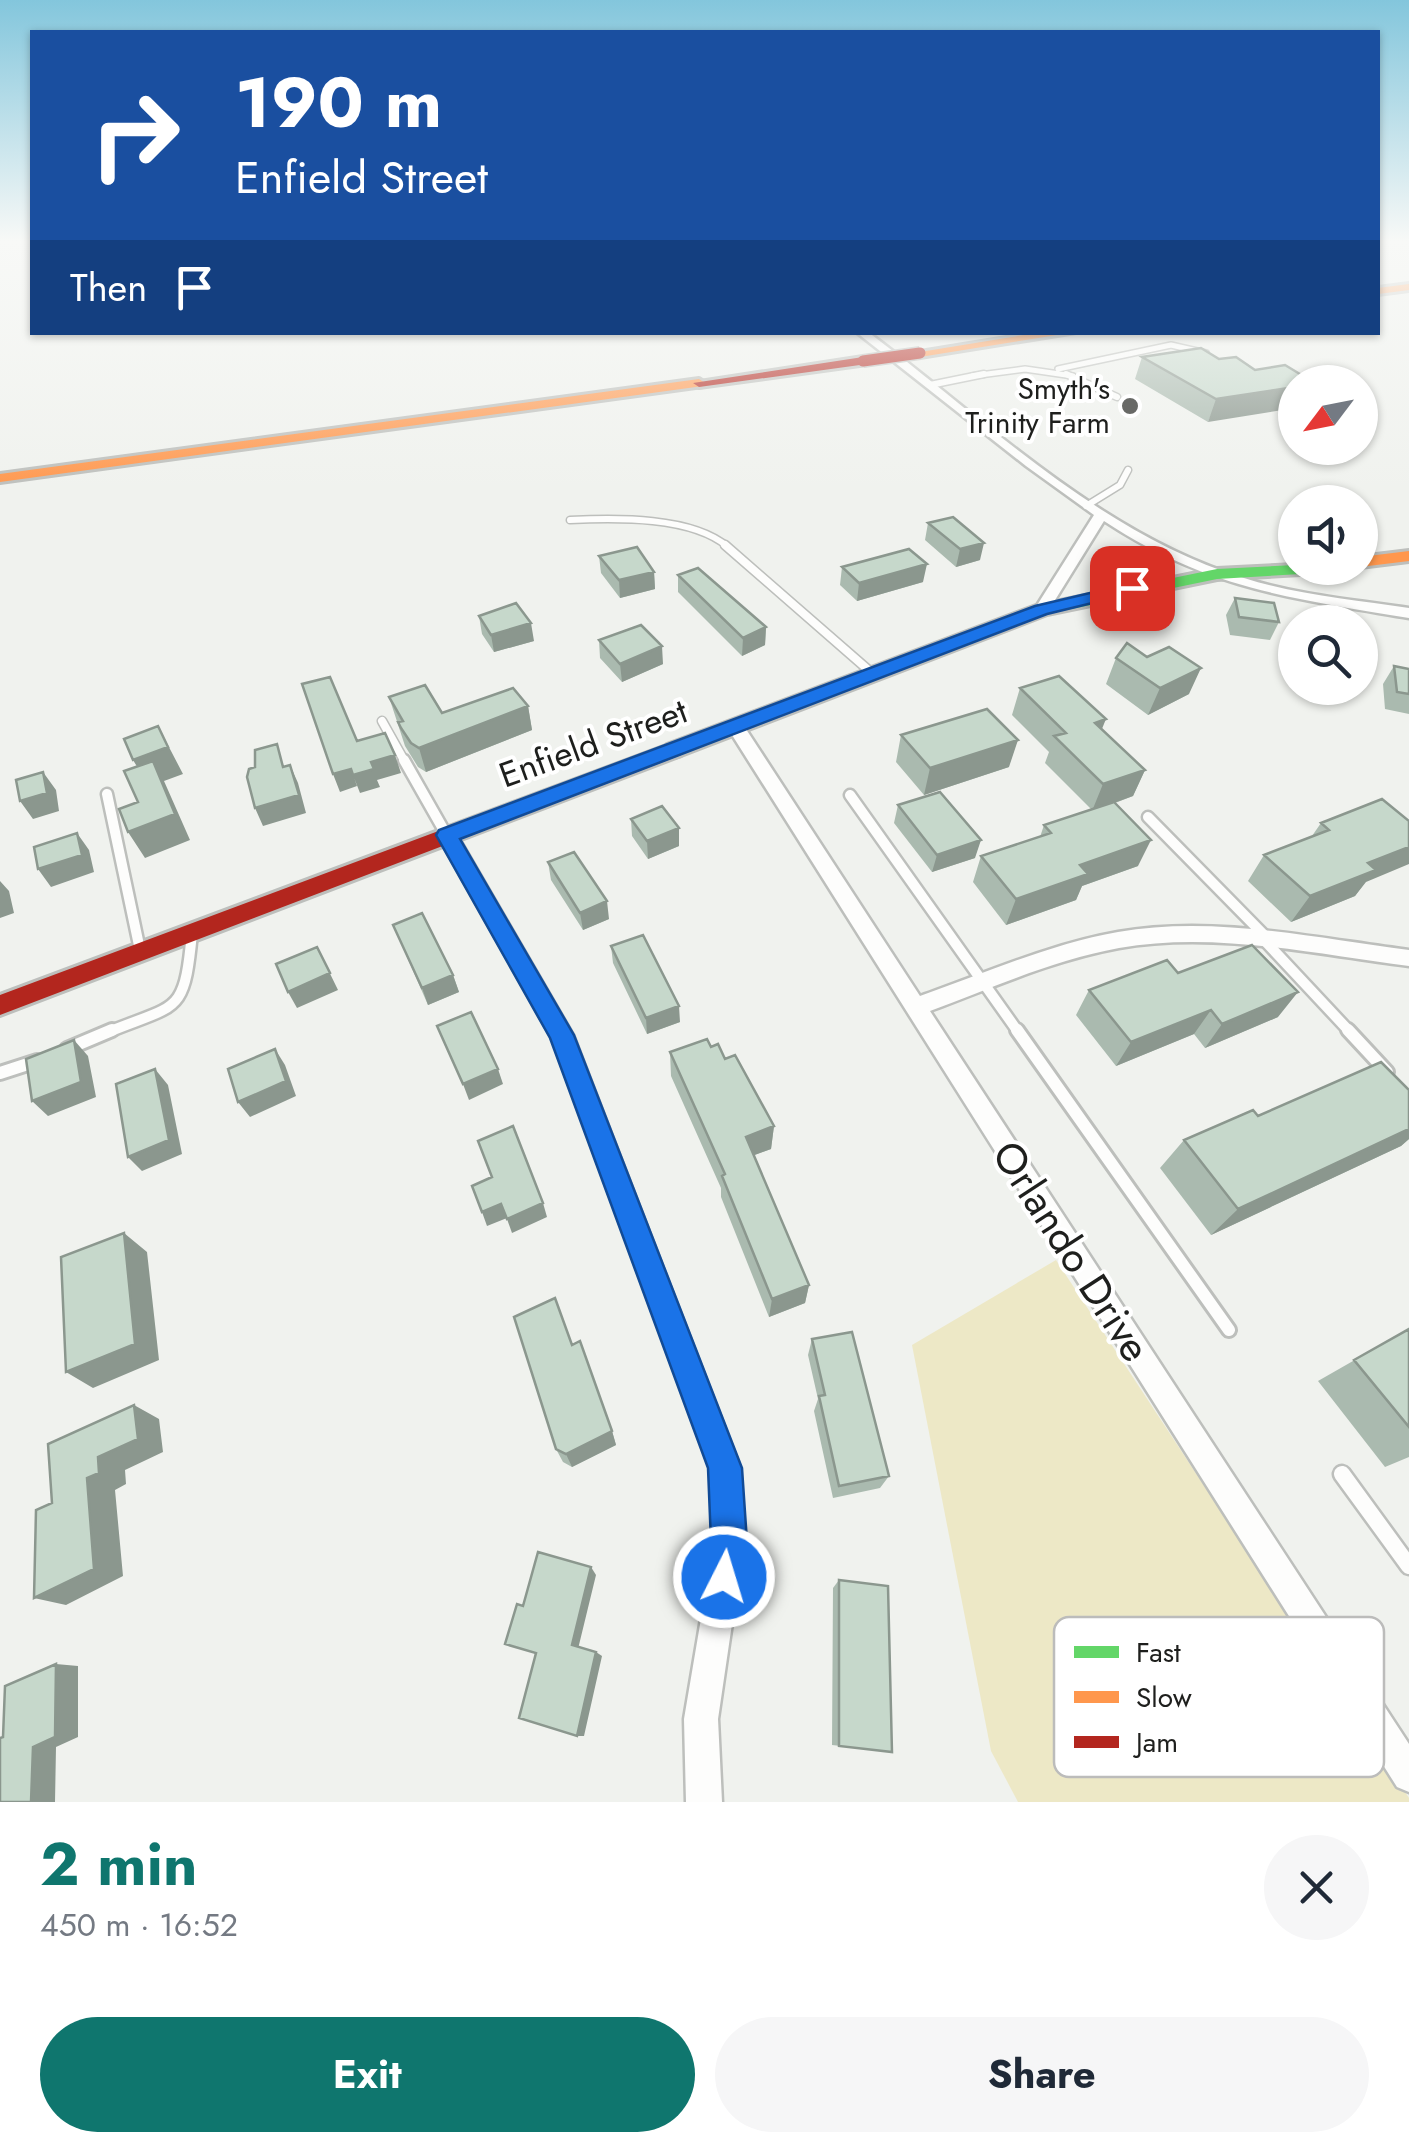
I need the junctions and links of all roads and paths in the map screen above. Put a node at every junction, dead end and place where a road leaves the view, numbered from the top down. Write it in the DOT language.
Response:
graph roads {
  1 [pos="949,335"];
  2 [pos="1038,335"];
  3 [pos="911,346"];
  4 [pos="857,347"];
  5 [pos="1219,360"];
  6 [pos="1057,369"];
  7 [pos="930,385"];
  8 [pos="1116,398"];
  9 [pos="0,460"];
  10 [pos="1128,470"];
  11 [pos="0,478"];
  12 [pos="1086,506"];
  13 [pos="1100,516"];
  14 [pos="570,520"];
  15 [pos="1378,544"];
  16 [pos="1404,545"];
  17 [pos="1278,554"];
  18 [pos="1378,555"];
  19 [pos="1278,573"];
  20 [pos="1217,574"];
  21 [pos="1042,610"];
  22 [pos="1409,613"];
  23 [pos="874,674"];
  24 [pos="382,722"];
  25 [pos="736,728"];
  26 [pos="107,794"];
  27 [pos="850,795"];
  28 [pos="1148,817"];
  29 [pos="447,835"];
  30 [pos="192,932"];
  31 [pos="1268,942"];
  32 [pos="140,951"];
  33 [pos="1409,958"];
  34 [pos="986,983"];
  35 [pos="0,1005"];
  36 [pos="915,1007"];
  37 [pos="0,1073"];
  38 [pos="1396,1082"];
  39 [pos="1229,1330"];
  40 [pos="1342,1474"];
  41 [pos="1409,1566"];
  42 [pos="1308,1617"];
  43 [pos="1384,1735"];
  44 [pos="1409,1774"];
  45 [pos="704,1802"];
  1 -- 3 [label="main road"];
  2 -- 3 [label="main road"];
  3 -- 4 [label="main road, bridge"];
  4 -- 7 [label="street"];
  4 -- 9 [label="main road"];
  4 -- 11 [label="main road"];
  5 -- 6 [label="lane"];
  6 -- 7 [label="lane"];
  6 -- 8 [label="lane"];
  7 -- 12 [label="street"];
  10 -- 12 [label="lane"];
  12 -- 13 [label="street"];
  13 -- 20 [label="street"];
  13 -- 21 [label="street"];
  14 -- 23 [label="lane"];
  15 -- 16 [label="main road"];
  16 -- 18 [label="main road"];
  17 -- 20 [label="main road"];
  19 -- 20 [label="main road"];
  20 -- 21 [label="main road, Enfield Street"];
  20 -- 22 [label="street"];
  21 -- 23 [label="main road, Enfield Street"];
  23 -- 25 [label="main road, Enfield Street"];
  24 -- 29 [label="lane"];
  25 -- 29 [label="main road, Enfield Street"];
  25 -- 36 [label="street, Orlando Drive"];
  26 -- 32 [label="lane"];
  27 -- 34 [label="lane"];
  28 -- 31 [label="lane"];
  29 -- 30 [label="main road, Enfield Street"];
  29 -- 45 [label="street"];
  30 -- 32 [label="main road, Enfield Street"];
  30 -- 37 [label="lane"];
  31 -- 33 [label="street"];
  31 -- 34 [label="street"];
  31 -- 38 [label="lane"];
  32 -- 35 [label="main road, Enfield Street"];
  34 -- 36 [label="street"];
  34 -- 39 [label="lane"];
  36 -- 42 [label="street, Orlando Drive"];
  40 -- 41 [label="lane"];
  43 -- 44 [label="street, Orlando Drive"];
}
